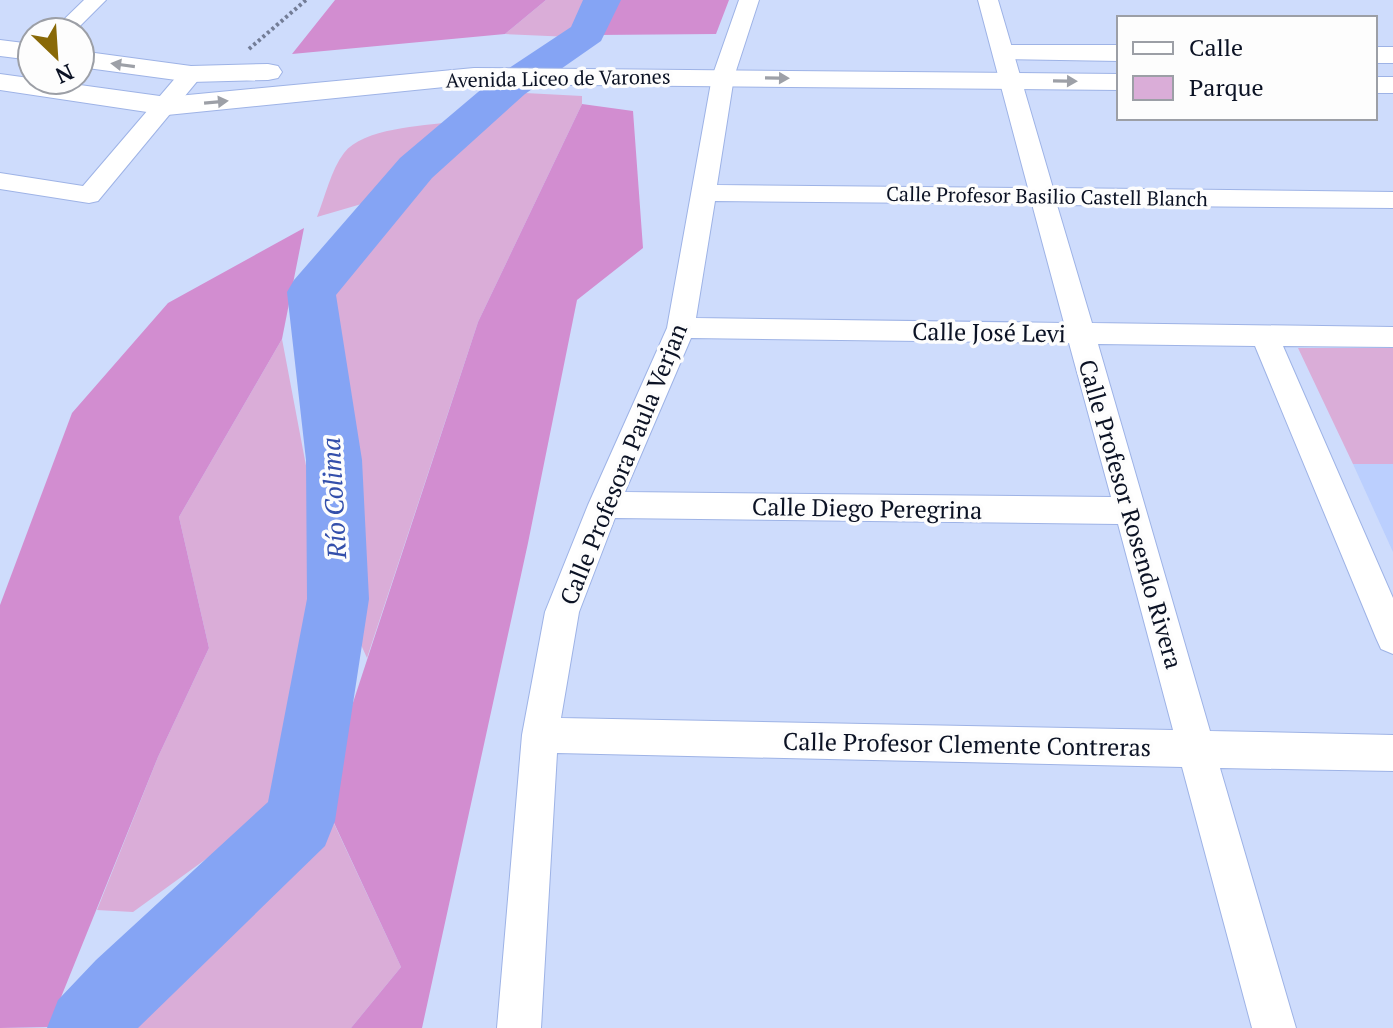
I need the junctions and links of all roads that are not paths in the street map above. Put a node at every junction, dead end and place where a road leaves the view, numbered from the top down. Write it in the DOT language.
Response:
graph roads {
  1 [pos="96,0"];
  2 [pos="749,0"];
  3 [pos="988,0"];
  4 [pos="79,16"];
  5 [pos="701,51"];
  6 [pos="764,52"];
  7 [pos="1117,53"];
  8 [pos="96,61"];
  9 [pos="995,62"];
  10 [pos="477,64"];
  11 [pos="728,64"];
  12 [pos="191,74"];
  13 [pos="0,82"];
  14 [pos="1117,82"];
  15 [pos="167,106"];
  16 [pos="0,181"];
  17 [pos="702,193"];
  18 [pos="1043,196"];
  19 [pos="1393,200"];
  20 [pos="681,328"];
  21 [pos="1080,333"];
  22 [pos="1265,336"];
  23 [pos="1393,337"];
  24 [pos="604,505"];
  25 [pos="1130,511"];
  26 [pos="1393,638"];
  27 [pos="540,735"];
  28 [pos="1196,749"];
  29 [pos="1393,753"];
  30 [pos="519,1028"];
  31 [pos="1274,1028"];
  1 -- 4 [label="street"];
  2 -- 11 [label="street, Calle Profesora Paula Verjan"];
  3 -- 9 [label="street, Calle Profesor Rosendo Rivera"];
  5 -- 11 [label="street, Avenida Liceo de Varones"];
  6 -- 11 [label="street, Avenida Liceo de Varones"];
  7 -- 9 [label="street, Avenida Liceo de Varones"];
  12 -- 8 [label="street, Avenida Liceo de Varones, one-way"];
  11 -- 9 [label="street, Avenida Liceo de Varones, one-way"];
  9 -- 14 [label="street, Avenida Liceo de Varones, one-way"];
  9 -- 18 [label="street, Calle Profesor Rosendo Rivera"];
  10 -- 11 [label="street, Avenida Liceo de Varones"];
  10 -- 12 [label="street, Avenida Liceo de Varones"];
  15 -- 10 [label="street, Avenida Liceo de Varones, one-way"];
  11 -- 17 [label="street, Calle Profesora Paula Verjan"];
  12 -- 15 [label="street"];
  13 -- 15 [label="street, Avenida Liceo de Varones"];
  15 -- 16 [label="street"];
  17 -- 18 [label="street, Calle Profesor Basilio Castell Blanch"];
  17 -- 20 [label="street, Calle Profesora Paula Verjan"];
  18 -- 19 [label="street, Calle Profesor Basilio Castell Blanch"];
  18 -- 21 [label="street, Calle Profesor Rosendo Rivera"];
  20 -- 21 [label="street, Calle José Levi"];
  20 -- 24 [label="street, Calle Profesora Paula Verjan"];
  21 -- 22 [label="street, Calle José Levi"];
  21 -- 25 [label="street, Calle Profesor Rosendo Rivera"];
  22 -- 23 [label="street, Calle José Levi"];
  22 -- 26 [label="street"];
  24 -- 25 [label="street, Calle Diego Peregrina"];
  24 -- 27 [label="street, Calle Profesora Paula Verjan"];
  25 -- 28 [label="street, Calle Profesor Rosendo Rivera"];
  27 -- 28 [label="street, Calle Profesor Clemente Contreras"];
  27 -- 30 [label="street, Calle Profesora Paula Verjan"];
  28 -- 29 [label="street, Calle Profesor Clemente Contreras"];
  28 -- 31 [label="street, Calle Profesor Rosendo Rivera"];
}
